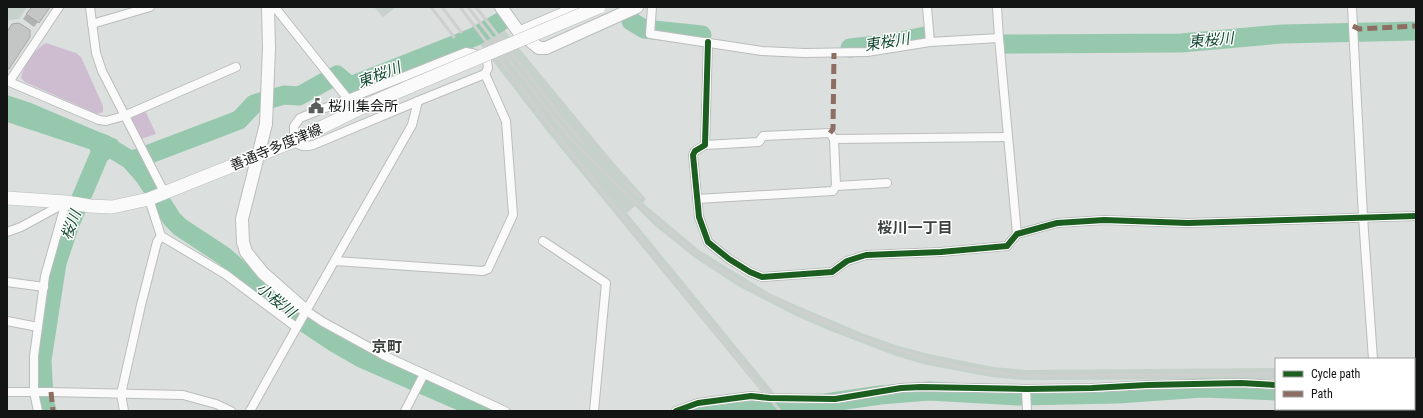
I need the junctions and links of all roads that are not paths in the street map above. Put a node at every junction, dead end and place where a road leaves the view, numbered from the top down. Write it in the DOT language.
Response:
graph roads {
  1 [pos="59,7"];
  2 [pos="90,7"];
  3 [pos="150,7"];
  4 [pos="269,7"];
  5 [pos="501,7"];
  6 [pos="574,7"];
  7 [pos="599,7"];
  8 [pos="637,7"];
  9 [pos="652,7"];
  10 [pos="927,7"];
  11 [pos="997,7"];
  12 [pos="1352,7"];
  13 [pos="92,24"];
  14 [pos="518,31"];
  15 [pos="999,38"];
  16 [pos="708,42"];
  17 [pos="930,42"];
  18 [pos="236,66"];
  19 [pos="485,74"];
  20 [pos="8,82"];
  21 [pos="348,99"];
  22 [pos="418,101"];
  23 [pos="124,116"];
  24 [pos="1008,137"];
  25 [pos="834,139"];
  26 [pos="294,141"];
  27 [pos="705,145"];
  28 [pos="258,155"];
  29 [pos="888,182"];
  30 [pos="836,186"];
  31 [pos="164,193"];
  32 [pos="7,198"];
  33 [pos="150,199"];
  34 [pos="697,199"];
  35 [pos="66,202"];
  36 [pos="1416,216"];
  37 [pos="1363,217"];
  38 [pos="7,232"];
  39 [pos="1017,234"];
  40 [pos="162,236"];
  41 [pos="543,240"];
  42 [pos="335,261"];
  43 [pos="7,282"];
  44 [pos="44,287"];
  45 [pos="304,313"];
  46 [pos="7,321"];
  47 [pos="296,326"];
  48 [pos="38,327"];
  49 [pos="1373,358"];
  50 [pos="423,376"];
  51 [pos="1275,385"];
  52 [pos="7,392"];
  53 [pos="34,392"];
  54 [pos="121,394"];
  55 [pos="1026,399"];
  56 [pos="486,407"];
  57 [pos="38,411"];
  58 [pos="124,411"];
  59 [pos="231,411"];
  60 [pos="250,411"];
  61 [pos="405,411"];
  62 [pos="505,411"];
  63 [pos="594,411"];
  64 [pos="676,411"];
  1 -- 20 [label="street"];
  2 -- 13 [label="street"];
  3 -- 13 [label="street"];
  4 -- 21 [label="street"];
  4 -- 28 [label="street"];
  5 -- 14 [label="street"];
  6 -- 14 [label="street"];
  7 -- 26 [label="main road, 善通寺多度津線, bridge"];
  8 -- 14 [label="street"];
  9 -- 16 [label="street"];
  10 -- 17 [label="street"];
  11 -- 15 [label="street"];
  12 -- 37 [label="street"];
  13 -- 23 [label="street"];
  15 -- 17 [label="street"];
  15 -- 24 [label="street"];
  16 -- 17 [label="street"];
  16 -- 27 [label="street"];
  18 -- 23 [label="street"];
  19 -- 21 [label="street"];
  19 -- 22 [label="street"];
  19 -- 42 [label="street"];
  20 -- 23 [label="street"];
  21 -- 26 [label="street"];
  22 -- 26 [label="street"];
  22 -- 42 [label="street"];
  23 -- 31 [label="street"];
  24 -- 25 [label="street"];
  24 -- 39 [label="street"];
  25 -- 27 [label="street"];
  25 -- 30 [label="street"];
  26 -- 28 [label="main road, 善通寺多度津線"];
  27 -- 34 [label="street"];
  28 -- 31 [label="main road, 善通寺多度津線"];
  28 -- 45 [label="street"];
  29 -- 30 [label="street"];
  30 -- 34 [label="street"];
  31 -- 33 [label="main road, 善通寺多度津線"];
  32 -- 35 [label="main road, 善通寺多度津線"];
  33 -- 35 [label="main road, 善通寺多度津線"];
  33 -- 40 [label="street"];
  34 -- 39 [label="street"];
  35 -- 38 [label="street"];
  35 -- 44 [label="street"];
  36 -- 37 [label="street"];
  37 -- 39 [label="street"];
  37 -- 49 [label="street"];
  40 -- 47 [label="street"];
  40 -- 54 [label="street"];
  41 -- 63 [label="street"];
  42 -- 45 [label="street"];
  43 -- 44 [label="street"];
  44 -- 48 [label="street"];
  45 -- 47 [label="street"];
  45 -- 50 [label="street"];
  46 -- 48 [label="street"];
  47 -- 60 [label="street"];
  48 -- 53 [label="street"];
  50 -- 56 [label="street"];
  50 -- 61 [label="street"];
  51 -- 55 [label="street"];
  52 -- 53 [label="street"];
  53 -- 54 [label="street"];
  53 -- 57 [label="street"];
  54 -- 58 [label="street"];
  54 -- 59 [label="street"];
  55 -- 64 [label="street"];
  56 -- 62 [label="street"];
}
